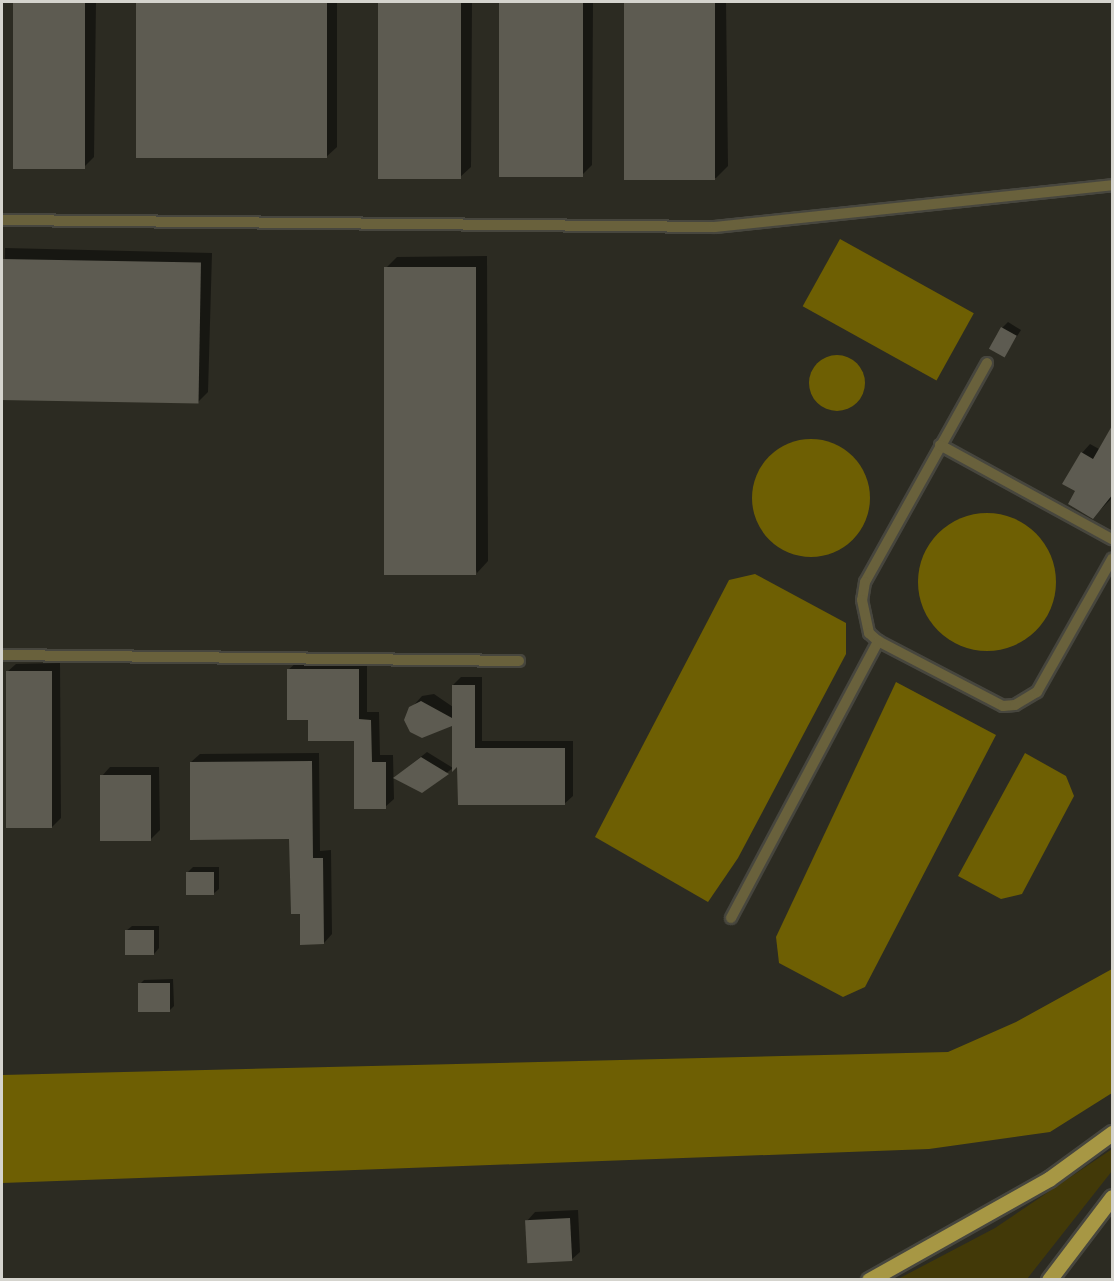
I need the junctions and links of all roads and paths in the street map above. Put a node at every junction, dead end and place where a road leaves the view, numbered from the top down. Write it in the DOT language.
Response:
graph roads {
  1 [pos="1113,185"];
  2 [pos="2,220"];
  3 [pos="987,363"];
  4 [pos="940,445"];
  5 [pos="1113,539"];
  6 [pos="1113,559"];
  7 [pos="878,641"];
  8 [pos="2,655"];
  9 [pos="519,660"];
  10 [pos="731,918"];
  11 [pos="1113,1133"];
  12 [pos="1113,1197"];
  13 [pos="868,1280"];
  14 [pos="1049,1280"];
  1 -- 2 [label="lane"];
  3 -- 4 [label="lane"];
  4 -- 5 [label="lane"];
  4 -- 7 [label="lane"];
  6 -- 7 [label="lane"];
  7 -- 10 [label="lane"];
  8 -- 9 [label="lane"];
  11 -- 13 [label="main road"];
  12 -- 14 [label="main road"];
}
